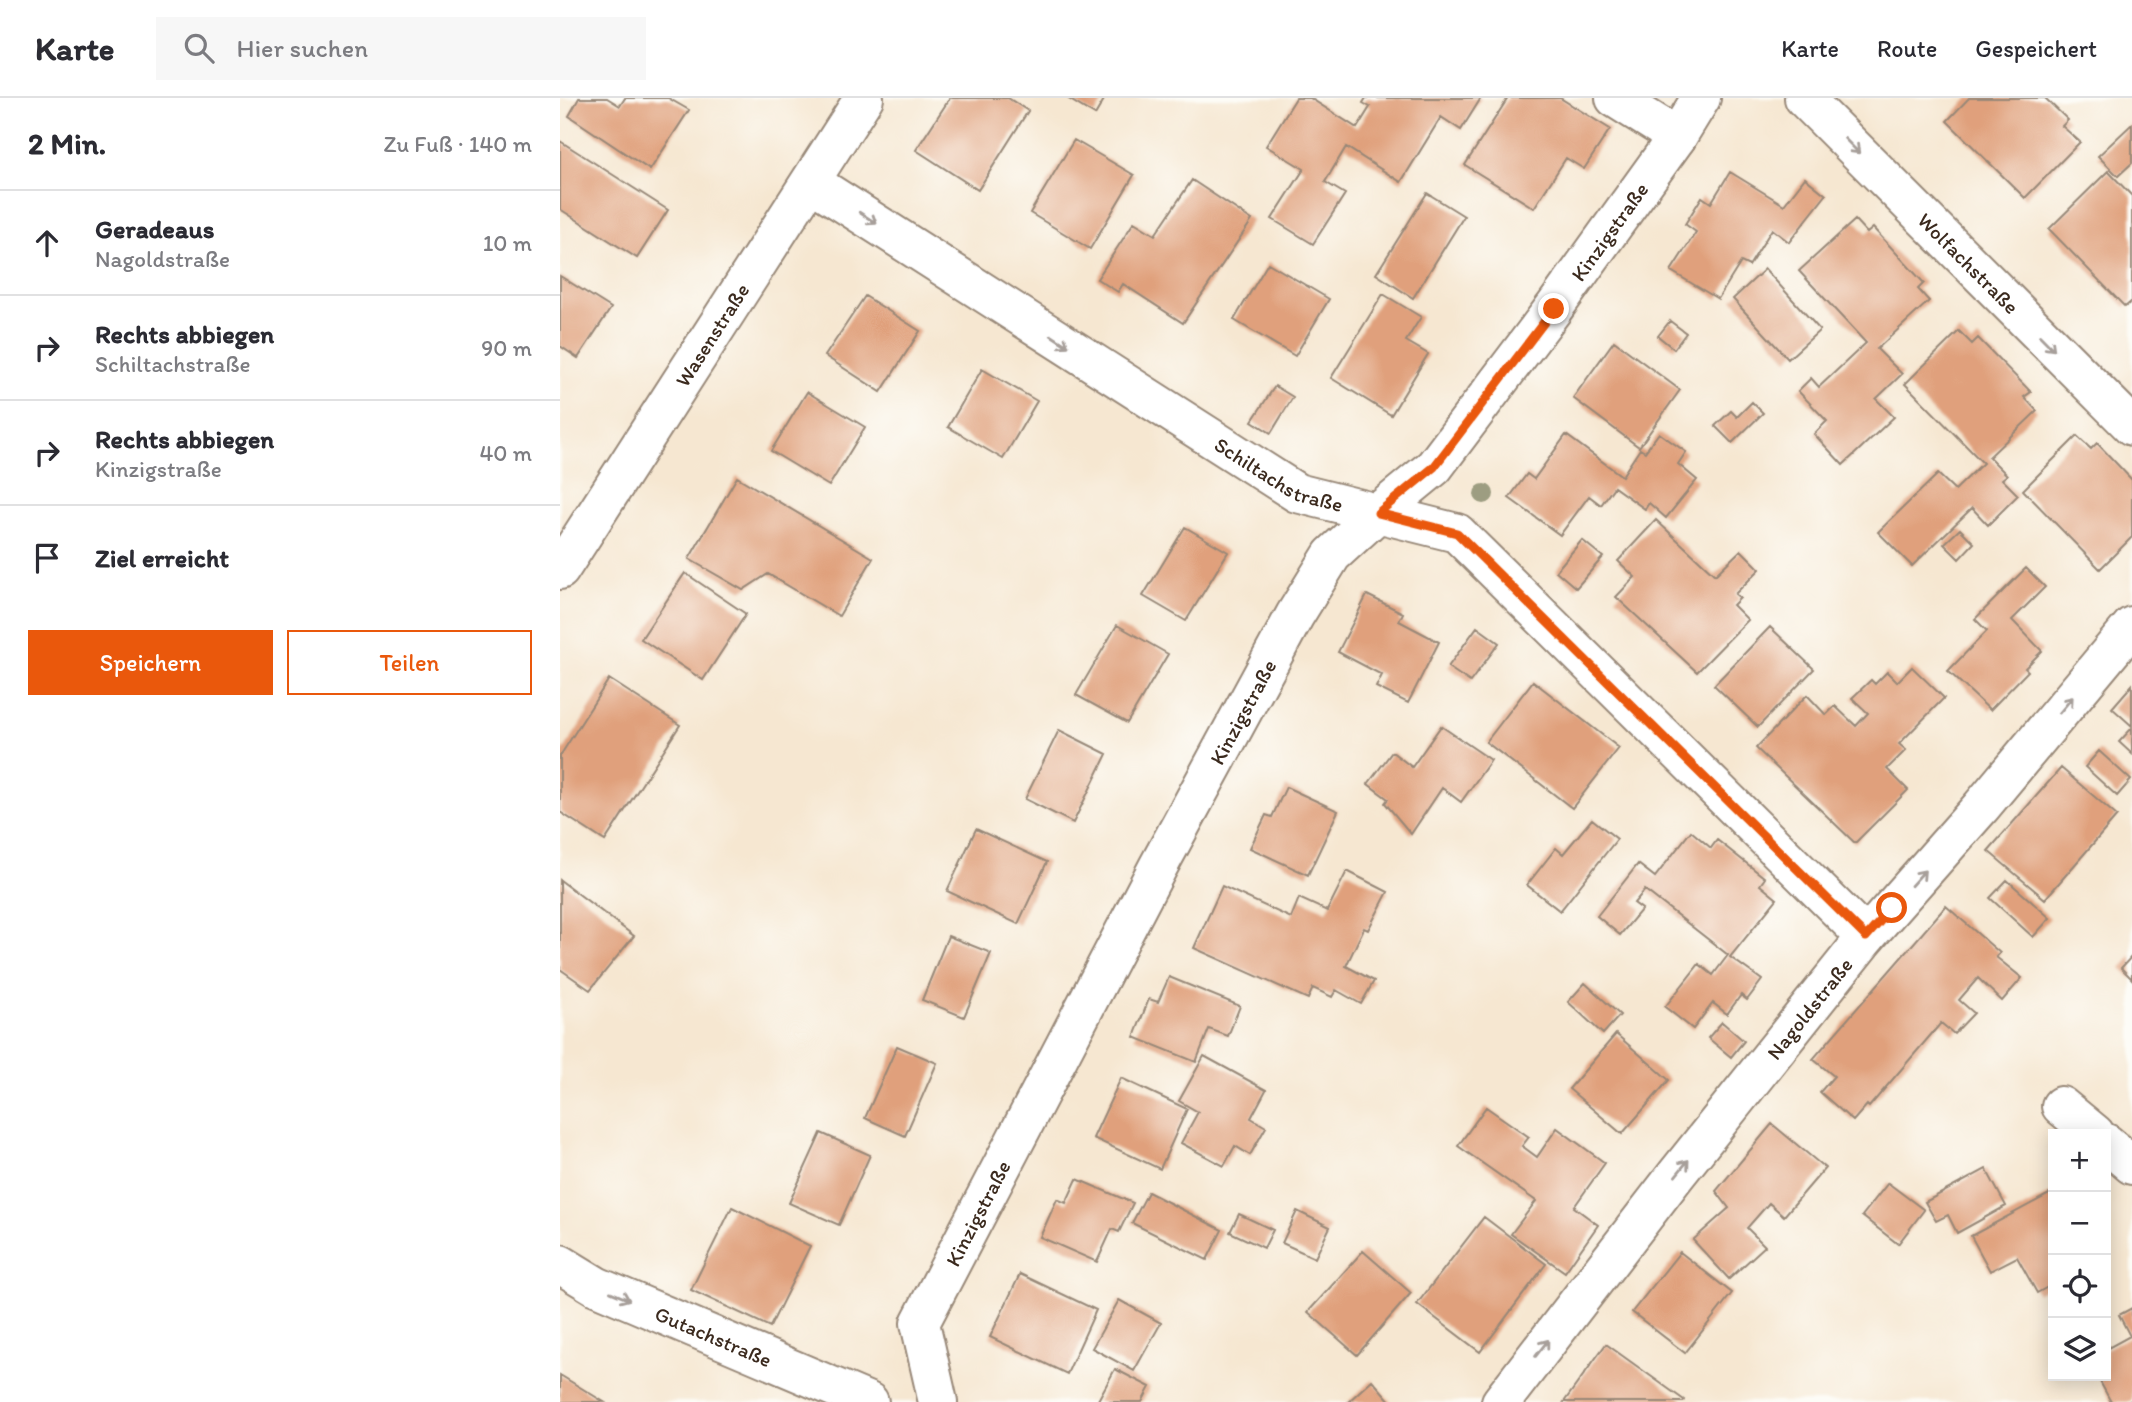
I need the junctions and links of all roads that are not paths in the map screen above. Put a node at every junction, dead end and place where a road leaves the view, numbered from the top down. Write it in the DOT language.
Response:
graph roads {
  1 [pos="864,98"];
  2 [pos="1615,98"];
  3 [pos="1701,98"];
  4 [pos="1804,98"];
  5 [pos="1677,137"];
  6 [pos="811,182"];
  7 [pos="2132,426"];
  8 [pos="1378,513"];
  9 [pos="560,570"];
  10 [pos="2132,626"];
  11 [pos="1866,937"];
  12 [pos="2061,1106"];
  13 [pos="2089,1129"];
  14 [pos="2111,1147"];
  15 [pos="2132,1165"];
  16 [pos="560,1264"];
  17 [pos="869,1402"];
  18 [pos="937,1402"];
  19 [pos="1501,1402"];
  1 -- 6 [label="street, Wasenstraße"];
  2 -- 5 [label="street"];
  3 -- 5 [label="street, Kinzigstraße"];
  4 -- 7 [label="street, Wolfachstraße, one-way"];
  5 -- 8 [label="street, Kinzigstraße"];
  6 -- 8 [label="street, Schiltachstraße, one-way"];
  6 -- 9 [label="street, Wasenstraße"];
  8 -- 11 [label="street, Schiltachstraße"];
  8 -- 18 [label="street, Kinzigstraße"];
  11 -- 10 [label="street, Nagoldstraße, one-way"];
  19 -- 11 [label="street, Nagoldstraße, one-way"];
  12 -- 13 [label="street"];
  14 -- 15 [label="street"];
  16 -- 17 [label="street, Gutachstraße, one-way"];
}
